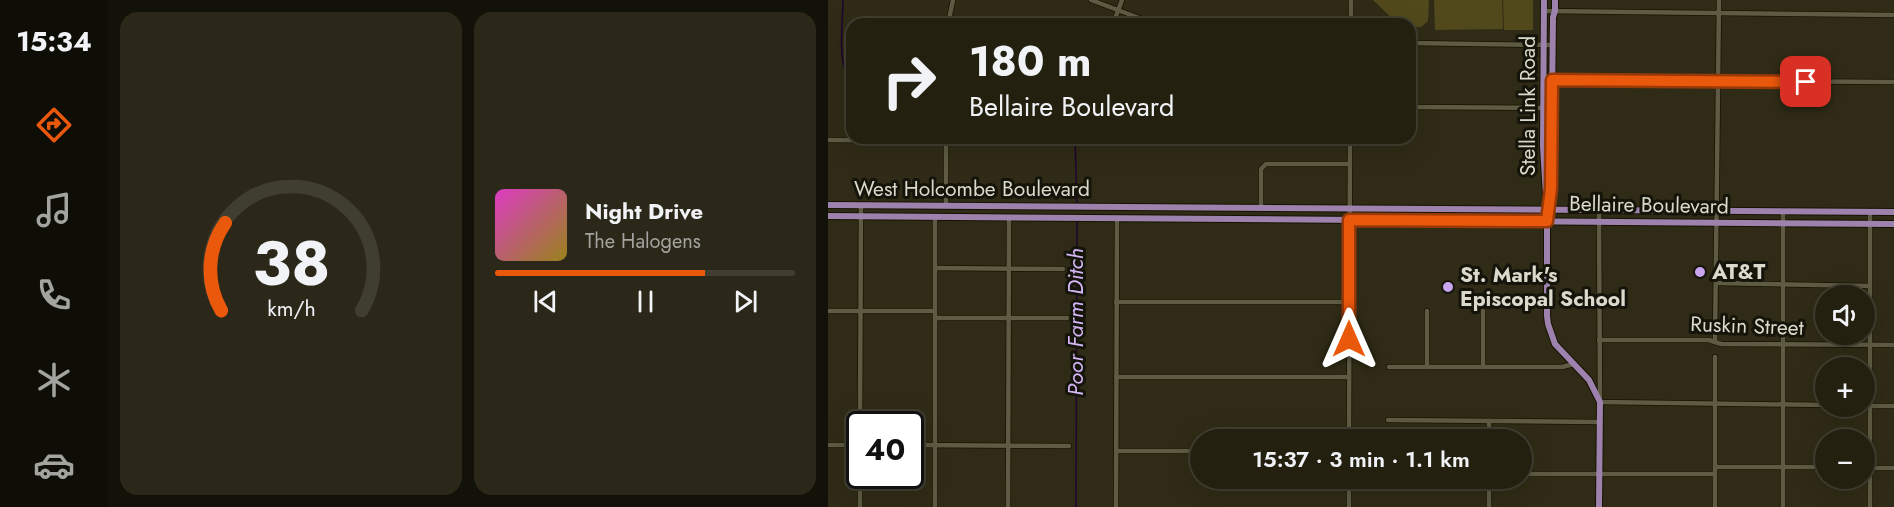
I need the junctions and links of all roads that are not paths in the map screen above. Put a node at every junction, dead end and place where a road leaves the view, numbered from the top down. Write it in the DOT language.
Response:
graph roads {
  1 [pos="953,0"];
  2 [pos="1091,0"];
  3 [pos="1122,0"];
  4 [pos="1351,0"];
  5 [pos="1544,0"];
  6 [pos="1555,0"];
  7 [pos="1719,0"];
  8 [pos="1118,10"];
  9 [pos="1544,11"];
  10 [pos="1555,11"];
  11 [pos="1719,13"];
  12 [pos="1894,15"];
  13 [pos="949,18"];
  14 [pos="1115,18"];
  15 [pos="1139,18"];
  16 [pos="1351,18"];
  17 [pos="1416,43"];
  18 [pos="1545,45"];
  19 [pos="1552,45"];
  20 [pos="1544,80"];
  21 [pos="1552,80"];
  22 [pos="1719,81"];
  23 [pos="1894,82"];
  24 [pos="1416,107"];
  25 [pos="1544,108"];
  26 [pos="1552,108"];
  27 [pos="828,140"];
  28 [pos="846,140"];
  29 [pos="946,144"];
  30 [pos="1350,144"];
  31 [pos="1543,146"];
  32 [pos="1552,146"];
  33 [pos="1349,164"];
  34 [pos="828,205"];
  35 [pos="861,205"];
  36 [pos="946,206"];
  37 [pos="1004,206"];
  38 [pos="1117,207"];
  39 [pos="1174,208"];
  40 [pos="1242,208"];
  41 [pos="1261,209"];
  42 [pos="1349,209"];
  43 [pos="1425,210"];
  44 [pos="1497,211"];
  45 [pos="1547,211"];
  46 [pos="1599,211"];
  47 [pos="1717,211"];
  48 [pos="1783,212"];
  49 [pos="1870,212"];
  50 [pos="1894,212"];
  51 [pos="828,216"];
  52 [pos="861,216"];
  53 [pos="935,217"];
  54 [pos="1009,218"];
  55 [pos="1117,219"];
  56 [pos="1174,220"];
  57 [pos="1242,220"];
  58 [pos="1349,220"];
  59 [pos="1425,220"];
  60 [pos="1497,221"];
  61 [pos="1547,221"];
  62 [pos="1599,221"];
  63 [pos="1717,223"];
  64 [pos="1783,223"];
  65 [pos="1870,223"];
  66 [pos="1894,224"];
  67 [pos="935,268"];
  68 [pos="1009,268"];
  69 [pos="1063,269"];
  70 [pos="1716,283"];
  71 [pos="1783,285"];
  72 [pos="1815,285"];
  73 [pos="1870,285"];
  74 [pos="1116,302"];
  75 [pos="1349,302"];
  76 [pos="1427,310"];
  77 [pos="828,311"];
  78 [pos="861,311"];
  79 [pos="935,311"];
  80 [pos="1483,311"];
  81 [pos="935,318"];
  82 [pos="1009,318"];
  83 [pos="1067,318"];
  84 [pos="1599,340"];
  85 [pos="1715,342"];
  86 [pos="1783,345"];
  87 [pos="1815,345"];
  88 [pos="1870,345"];
  89 [pos="1875,345"];
  90 [pos="1894,345"];
  91 [pos="1715,357"];
  92 [pos="1869,357"];
  93 [pos="1574,364"];
  94 [pos="1389,367"];
  95 [pos="1427,367"];
  96 [pos="1483,367"];
  97 [pos="1599,372"];
  98 [pos="1116,377"];
  99 [pos="1349,377"];
  100 [pos="1589,380"];
  101 [pos="1600,402"];
  102 [pos="1715,404"];
  103 [pos="1783,405"];
  104 [pos="1815,405"];
  105 [pos="1875,406"];
  106 [pos="1894,406"];
  107 [pos="860,411"];
  108 [pos="1388,420"];
  109 [pos="1489,421"];
  110 [pos="1599,422"];
  111 [pos="1349,429"];
  112 [pos="1489,429"];
  113 [pos="828,445"];
  114 [pos="846,445"];
  115 [pos="924,445"];
  116 [pos="935,445"];
  117 [pos="1008,445"];
  118 [pos="1069,446"];
  119 [pos="1116,451"];
  120 [pos="1190,451"];
  121 [pos="1715,467"];
  122 [pos="1783,467"];
  123 [pos="1815,467"];
  124 [pos="1875,468"];
  125 [pos="1894,468"];
  126 [pos="1532,474"];
  127 [pos="1599,474"];
  128 [pos="1715,474"];
  129 [pos="860,489"];
  130 [pos="1349,489"];
  131 [pos="1489,489"];
  132 [pos="1869,489"];
  133 [pos="860,507"];
  134 [pos="934,507"];
  135 [pos="1008,507"];
  136 [pos="1116,507"];
  137 [pos="1349,507"];
  138 [pos="1489,507"];
  139 [pos="1599,507"];
  140 [pos="1715,507"];
  141 [pos="1783,507"];
  142 [pos="1870,507"];
  1 -- 13 [label="street"];
  2 -- 8 [label="street"];
  3 -- 8 [label="street"];
  4 -- 16 [label="street"];
  5 -- 9 [label="main road, Stella Link Road"];
  6 -- 10 [label="main road, Stella Link Road"];
  7 -- 11 [label="street"];
  8 -- 14 [label="street"];
  8 -- 15 [label="street"];
  9 -- 10 [label="street"];
  9 -- 18 [label="main road, Stella Link Road"];
  10 -- 11 [label="street"];
  10 -- 19 [label="main road, Stella Link Road"];
  11 -- 12 [label="street"];
  11 -- 22 [label="street"];
  17 -- 18 [label="street"];
  18 -- 19 [label="street"];
  18 -- 20 [label="main road, Stella Link Road"];
  19 -- 21 [label="main road, Stella Link Road"];
  20 -- 21 [label="street"];
  20 -- 25 [label="main road, Stella Link Road"];
  21 -- 22 [label="street"];
  21 -- 26 [label="main road, Stella Link Road"];
  22 -- 23 [label="street"];
  22 -- 47 [label="street"];
  24 -- 25 [label="street"];
  25 -- 26 [label="street"];
  25 -- 31 [label="main road, Stella Link Road"];
  26 -- 32 [label="main road, Stella Link Road"];
  27 -- 28 [label="street"];
  29 -- 36 [label="street"];
  30 -- 33 [label="street"];
  31 -- 32 [label="main road"];
  31 -- 45 [label="main road, Stella Link Road"];
  32 -- 45 [label="main road, Stella Link Road"];
  33 -- 41 [label="street"];
  33 -- 42 [label="street"];
  34 -- 35 [label="main road, West Holcombe Boulevard"];
  35 -- 36 [label="main road, West Holcombe Boulevard"];
  35 -- 52 [label="street"];
  36 -- 37 [label="main road, West Holcombe Boulevard"];
  36 -- 53 [label="main road"];
  37 -- 38 [label="main road, West Holcombe Boulevard"];
  37 -- 54 [label="main road"];
  38 -- 39 [label="main road, Bellaire Boulevard"];
  38 -- 55 [label="main road"];
  39 -- 40 [label="main road, Bellaire Boulevard"];
  39 -- 56 [label="main road"];
  40 -- 41 [label="main road, Bellaire Boulevard"];
  40 -- 57 [label="main road"];
  41 -- 42 [label="main road, Bellaire Boulevard"];
  42 -- 43 [label="main road, Bellaire Boulevard"];
  42 -- 58 [label="street"];
  43 -- 44 [label="main road, Bellaire Boulevard"];
  43 -- 59 [label="main road"];
  44 -- 45 [label="main road, Bellaire Boulevard"];
  44 -- 60 [label="main road"];
  45 -- 46 [label="main road, Bellaire Boulevard"];
  45 -- 61 [label="main road, Stella Link Road"];
  46 -- 47 [label="main road, Bellaire Boulevard"];
  46 -- 62 [label="street"];
  47 -- 48 [label="main road, Bellaire Boulevard"];
  47 -- 63 [label="street"];
  48 -- 49 [label="main road, Bellaire Boulevard"];
  48 -- 64 [label="street"];
  49 -- 50 [label="main road, Bellaire Boulevard"];
  49 -- 65 [label="street"];
  51 -- 52 [label="main road, West Holcombe Boulevard"];
  52 -- 53 [label="main road, West Holcombe Boulevard"];
  52 -- 78 [label="street"];
  53 -- 54 [label="main road, West Holcombe Boulevard"];
  53 -- 67 [label="street"];
  54 -- 55 [label="main road, West Holcombe Boulevard"];
  54 -- 68 [label="street"];
  55 -- 56 [label="main road, Bellaire Boulevard"];
  55 -- 74 [label="street"];
  56 -- 57 [label="main road, Bellaire Boulevard"];
  57 -- 58 [label="main road, Bellaire Boulevard"];
  58 -- 59 [label="main road, Bellaire Boulevard"];
  58 -- 75 [label="street"];
  59 -- 60 [label="main road, Bellaire Boulevard"];
  60 -- 61 [label="main road, Bellaire Boulevard"];
  61 -- 62 [label="main road, Bellaire Boulevard"];
  61 -- 93 [label="main road, Stella Link Road"];
  62 -- 63 [label="main road, Bellaire Boulevard"];
  62 -- 84 [label="street"];
  63 -- 64 [label="main road, Bellaire Boulevard"];
  63 -- 70 [label="street"];
  64 -- 65 [label="main road, Bellaire Boulevard"];
  64 -- 71 [label="street"];
  65 -- 66 [label="main road, Bellaire Boulevard"];
  65 -- 73 [label="street"];
  67 -- 68 [label="street"];
  67 -- 79 [label="street"];
  68 -- 69 [label="street"];
  68 -- 82 [label="street"];
  70 -- 71 [label="street"];
  70 -- 85 [label="street"];
  71 -- 72 [label="street"];
  71 -- 86 [label="street"];
  74 -- 75 [label="street"];
  74 -- 98 [label="street"];
  75 -- 99 [label="street"];
  76 -- 95 [label="street"];
  77 -- 78 [label="street"];
  78 -- 79 [label="street"];
  78 -- 107 [label="street"];
  79 -- 81 [label="street"];
  80 -- 96 [label="street"];
  81 -- 82 [label="street"];
  81 -- 116 [label="street"];
  82 -- 83 [label="street"];
  82 -- 117 [label="street"];
  84 -- 85 [label="street, Ruskin Street"];
  84 -- 97 [label="street"];
  85 -- 86 [label="street, Ruskin Street"];
  86 -- 87 [label="street, Ruskin Street"];
  86 -- 103 [label="street"];
  88 -- 92 [label="street"];
  89 -- 90 [label="street, Ruskin Street"];
  91 -- 102 [label="street"];
  93 -- 96 [label="street"];
  93 -- 100 [label="main road, Stella Link Road"];
  94 -- 95 [label="street"];
  95 -- 96 [label="street"];
  97 -- 100 [label="street"];
  97 -- 101 [label="street"];
  98 -- 99 [label="street"];
  98 -- 119 [label="street"];
  99 -- 111 [label="street"];
  100 -- 101 [label="main road, Stella Link Road"];
  101 -- 102 [label="street"];
  101 -- 110 [label="main road"];
  102 -- 103 [label="street"];
  102 -- 121 [label="street"];
  103 -- 104 [label="street"];
  103 -- 122 [label="street"];
  105 -- 106 [label="street"];
  108 -- 109 [label="street"];
  109 -- 110 [label="street"];
  109 -- 112 [label="street"];
  110 -- 127 [label="main road"];
  113 -- 114 [label="street"];
  115 -- 116 [label="street"];
  116 -- 117 [label="street"];
  116 -- 134 [label="street"];
  117 -- 118 [label="street"];
  117 -- 135 [label="street"];
  119 -- 120 [label="street"];
  119 -- 136 [label="street"];
  121 -- 122 [label="street"];
  121 -- 128 [label="street"];
  122 -- 123 [label="street"];
  122 -- 141 [label="street"];
  124 -- 125 [label="street"];
  126 -- 127 [label="street"];
  127 -- 128 [label="street"];
  127 -- 139 [label="main road"];
  128 -- 140 [label="street"];
  129 -- 133 [label="street"];
  130 -- 137 [label="street"];
  131 -- 138 [label="street"];
  132 -- 142 [label="street"];
}
